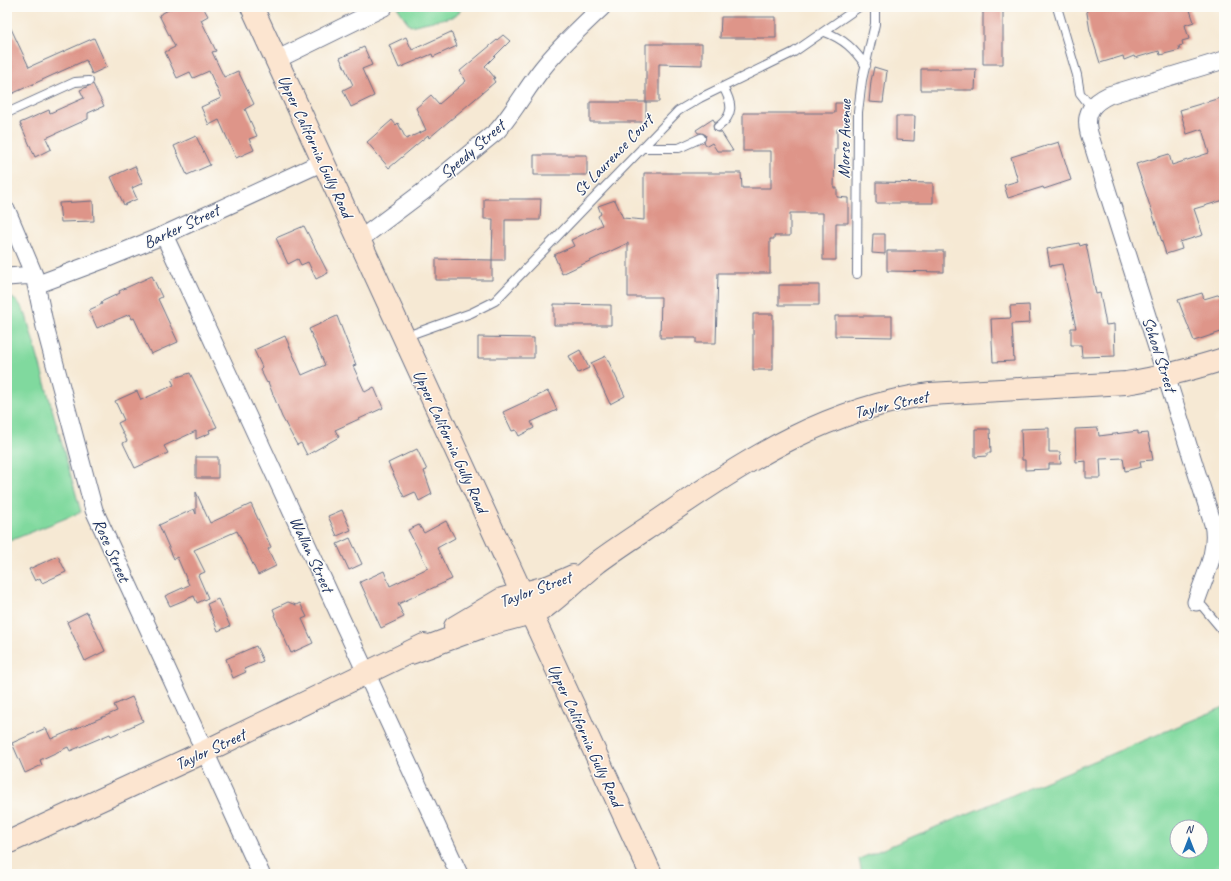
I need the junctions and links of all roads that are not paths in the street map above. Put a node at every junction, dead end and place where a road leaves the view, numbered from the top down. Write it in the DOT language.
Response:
graph roads {
  1 [pos="252,7"];
  2 [pos="384,7"];
  3 [pos="602,7"];
  4 [pos="859,7"];
  5 [pos="875,7"];
  6 [pos="1057,7"];
  7 [pos="825,32"];
  8 [pos="276,60"];
  9 [pos="1224,60"];
  10 [pos="866,66"];
  11 [pos="89,81"];
  12 [pos="723,87"];
  13 [pos="1090,107"];
  14 [pos="7,113"];
  15 [pos="718,127"];
  16 [pos="701,138"];
  17 [pos="642,148"];
  18 [pos="323,162"];
  19 [pos="7,211"];
  20 [pos="164,235"];
  21 [pos="359,240"];
  22 [pos="857,274"];
  23 [pos="7,277"];
  24 [pos="35,280"];
  25 [pos="403,338"];
  26 [pos="1224,359"];
  27 [pos="1167,376"];
  28 [pos="597,563"];
  29 [pos="521,593"];
  30 [pos="1196,602"];
  31 [pos="530,614"];
  32 [pos="1224,632"];
  33 [pos="411,653"];
  34 [pos="367,674"];
  35 [pos="206,752"];
  36 [pos="7,843"];
  37 [pos="261,874"];
  38 [pos="459,874"];
  39 [pos="651,874"];
  1 -- 8 [label="street, Upper California Gully Road"];
  2 -- 8 [label="street"];
  3 -- 21 [label="street, Speedy Street"];
  4 -- 7 [label="lane, St Laurence Court"];
  5 -- 10 [label="lane, Morse Avenue"];
  6 -- 13 [label="lane"];
  7 -- 10 [label="lane"];
  7 -- 12 [label="lane, St Laurence Court"];
  8 -- 18 [label="street, Upper California Gully Road"];
  9 -- 13 [label="street"];
  10 -- 22 [label="lane, Morse Avenue"];
  11 -- 14 [label="lane"];
  12 -- 15 [label="lane"];
  12 -- 17 [label="lane, St Laurence Court"];
  13 -- 27 [label="street, School Street"];
  16 -- 17 [label="lane"];
  17 -- 25 [label="lane, St Laurence Court"];
  18 -- 20 [label="street, Barker Street"];
  18 -- 21 [label="street, Upper California Gully Road"];
  19 -- 24 [label="street, Rose Street"];
  20 -- 24 [label="street, Barker Street"];
  20 -- 34 [label="street, Wallan Street"];
  21 -- 25 [label="street, Upper California Gully Road"];
  23 -- 24 [label="street, Barker Street"];
  24 -- 35 [label="street, Rose Street"];
  25 -- 29 [label="street, Upper California Gully Road"];
  26 -- 27 [label="street, Taylor Street"];
  27 -- 28 [label="street, Taylor Street"];
  27 -- 30 [label="street, School Street"];
  28 -- 29 [label="street, Taylor Street"];
  28 -- 31 [label="street, Taylor Street"];
  29 -- 31 [label="street, Upper California Gully Road"];
  29 -- 33 [label="street, Taylor Street"];
  30 -- 32 [label="lane"];
  31 -- 33 [label="street, Taylor Street"];
  31 -- 39 [label="street, Upper California Gully Road"];
  33 -- 34 [label="street, Taylor Street"];
  34 -- 35 [label="street, Taylor Street"];
  34 -- 38 [label="street, Wallan Street"];
  35 -- 36 [label="street, Taylor Street"];
  35 -- 37 [label="street, Rose Street"];
}
